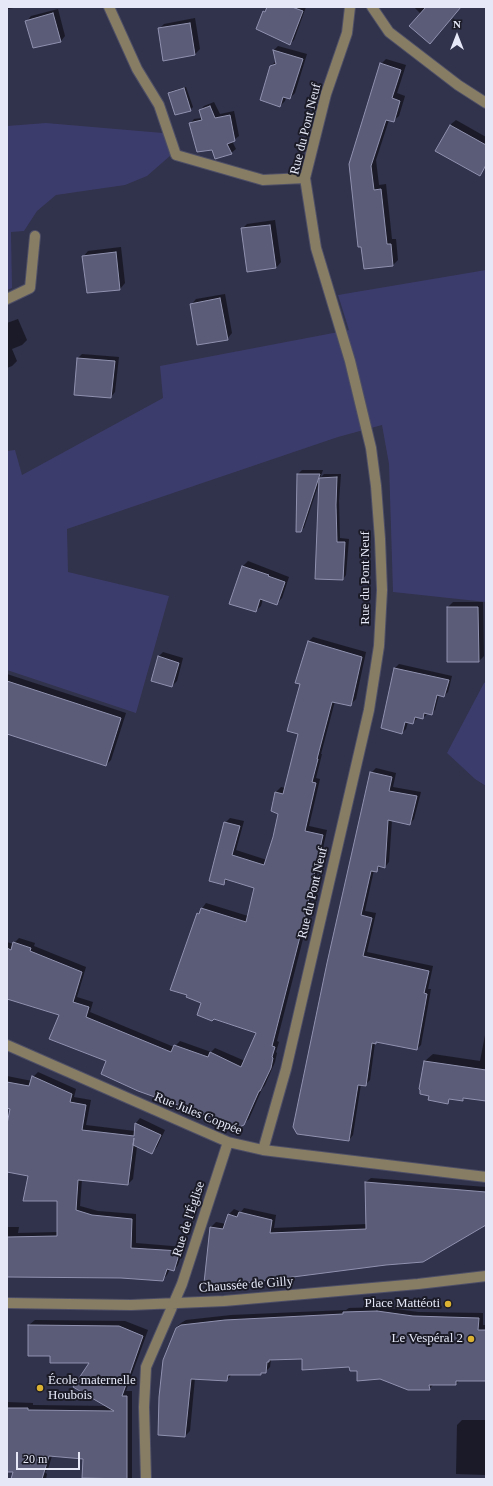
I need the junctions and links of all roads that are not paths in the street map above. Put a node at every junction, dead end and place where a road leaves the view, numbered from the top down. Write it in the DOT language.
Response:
graph roads {
  1 [pos="109,7"];
  2 [pos="350,7"];
  3 [pos="372,7"];
  4 [pos="486,103"];
  5 [pos="305,178"];
  6 [pos="35,236"];
  7 [pos="7,299"];
  8 [pos="7,1046"];
  9 [pos="228,1142"];
  10 [pos="263,1150"];
  11 [pos="486,1177"];
  12 [pos="486,1276"];
  13 [pos="7,1303"];
  14 [pos="174,1303"];
  15 [pos="146,1479"];
  1 -- 5 [label="street"];
  2 -- 5 [label="street, Rue du Pont Neuf"];
  3 -- 4 [label="street"];
  5 -- 10 [label="street, Rue du Pont Neuf"];
  6 -- 7 [label="street"];
  8 -- 9 [label="street, Rue Jules Coppée"];
  9 -- 10 [label="street, Rue Jules Coppée"];
  9 -- 14 [label="street, Rue de l'Église"];
  10 -- 11 [label="street, Rue Jules Coppée"];
  12 -- 14 [label="street, Chaussée de Gilly"];
  13 -- 14 [label="street, Chaussée de Gilly"];
  14 -- 15 [label="street, Rue de l'Église"];
}
